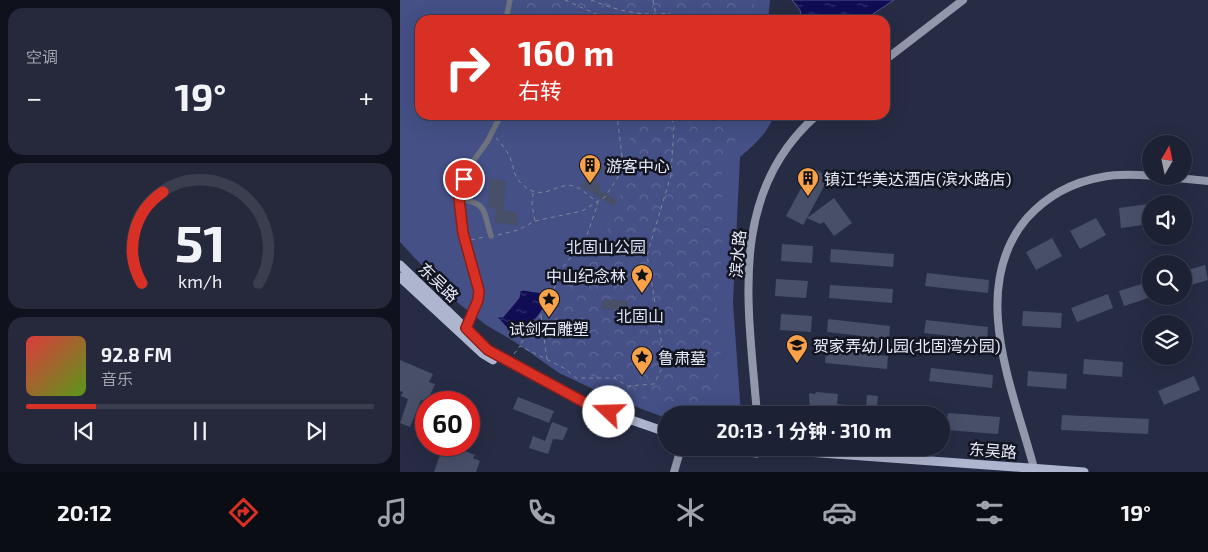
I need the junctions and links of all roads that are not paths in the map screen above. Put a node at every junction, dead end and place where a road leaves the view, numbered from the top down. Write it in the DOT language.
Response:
graph roads {
  1 [pos="510,0"];
  2 [pos="963,0"];
  3 [pos="507,15"];
  4 [pos="890,56"];
  5 [pos="498,120"];
  6 [pos="812,120"];
  7 [pos="1208,181"];
  8 [pos="459,199"];
  9 [pos="491,236"];
  10 [pos="400,265"];
  11 [pos="400,277"];
  12 [pos="466,328"];
  13 [pos="756,406"];
  14 [pos="658,429"];
  15 [pos="658,435"];
  16 [pos="679,456"];
  17 [pos="834,456"];
  18 [pos="850,456"];
  19 [pos="1035,470"];
  20 [pos="674,472"];
  21 [pos="1010,472"];
  22 [pos="1084,472"];
  1 -- 3 [label="street"];
  2 -- 4 [label="street"];
  5 -- 8 [label="street"];
  6 -- 13 [label="street, 滨水路"];
  7 -- 19 [label="street"];
  8 -- 9 [label="street"];
  8 -- 12 [label="street"];
  10 -- 12 [label="main road, 东吴路"];
  11 -- 15 [label="main road, 东吴路"];
  12 -- 14 [label="main road, 东吴路"];
  16 -- 20 [label="street"];
  17 -- 21 [label="main road, 东吴路"];
  18 -- 19 [label="main road, 东吴路"];
  19 -- 22 [label="main road, 东吴路"];
}
